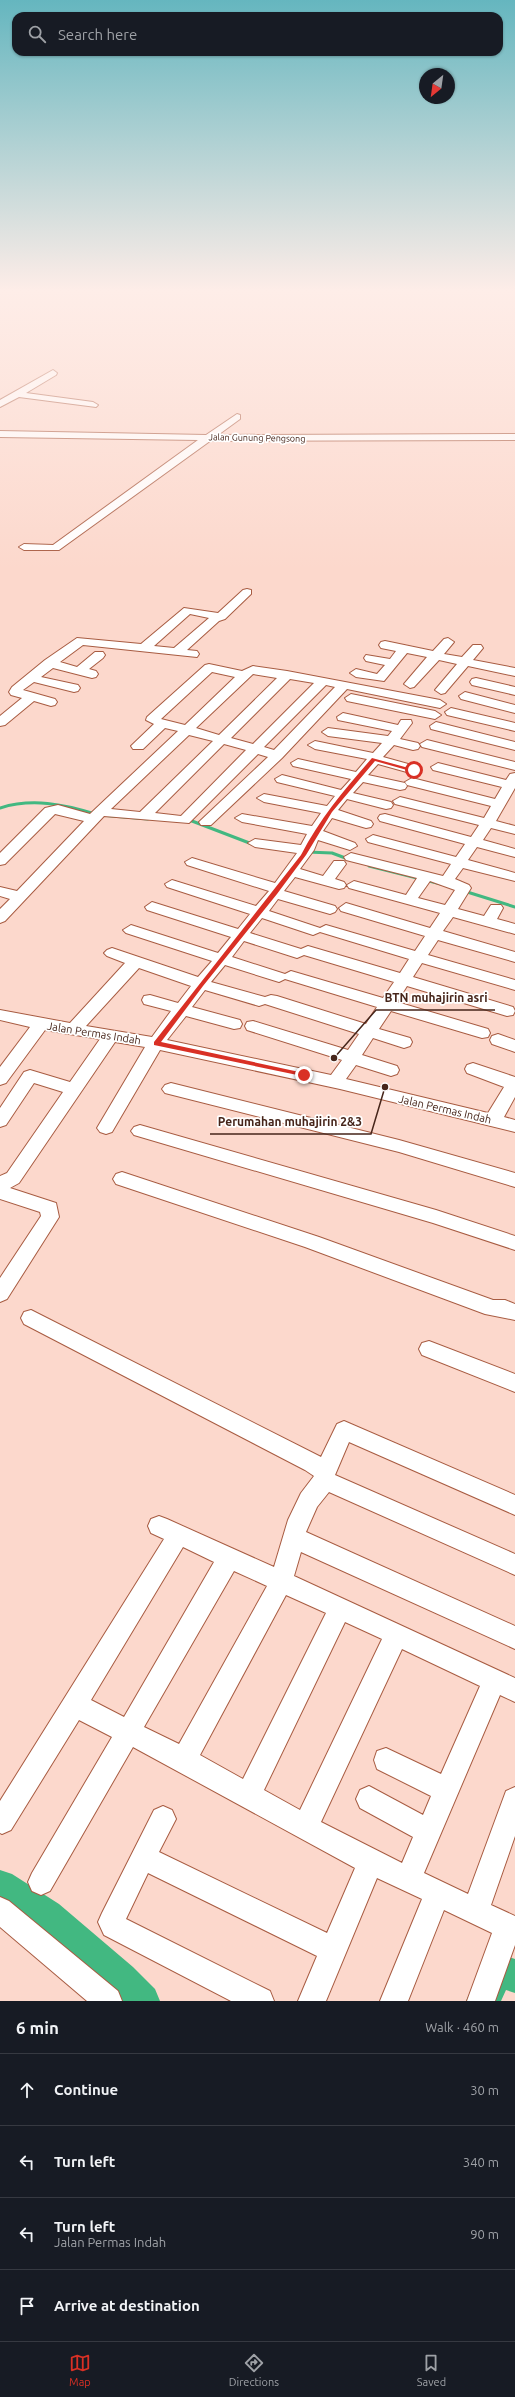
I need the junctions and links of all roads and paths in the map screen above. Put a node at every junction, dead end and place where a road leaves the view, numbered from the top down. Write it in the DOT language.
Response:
graph roads {
  1 [pos="35,383"];
  2 [pos="18,394"];
  3 [pos="0,404"];
  4 [pos="93,404"];
  5 [pos="237,417"];
  6 [pos="0,434"];
  7 [pos="211,437"];
  8 [pos="515,437"];
  9 [pos="24,547"];
  10 [pos="247,592"];
  11 [pos="219,617"];
  12 [pos="448,642"];
  13 [pos="385,645"];
  14 [pos="144,648"];
  15 [pos="477,648"];
  16 [pos="404,649"];
  17 [pos="177,652"];
  18 [pos="193,654"];
  19 [pos="99,655"];
  20 [pos="436,655"];
  21 [pos="370,658"];
  22 [pos="465,661"];
  23 [pos="393,663"];
  24 [pos="49,664"];
  25 [pos="79,671"];
  26 [pos="515,672"];
  27 [pos="356,673"];
  28 [pos="92,674"];
  29 [pos="244,675"];
  30 [pos="287,675"];
  31 [pos="31,678"];
  32 [pos="323,681"];
  33 [pos="476,682"];
  34 [pos="410,684"];
  35 [pos="74,688"];
  36 [pos="339,690"];
  37 [pos="441,690"];
  38 [pos="515,691"];
  39 [pos="465,696"];
  40 [pos="30,698"];
  41 [pos="51,702"];
  42 [pos="0,706"];
  43 [pos="515,709"];
  44 [pos="14,710"];
  45 [pos="451,712"];
  46 [pos="343,717"];
  47 [pos="0,722"];
  48 [pos="163,723"];
  49 [pos="515,727"];
  50 [pos="186,730"];
  51 [pos="328,732"];
  52 [pos="221,739"];
  53 [pos="390,740"];
  54 [pos="427,744"];
  55 [pos="315,745"];
  56 [pos="138,746"];
  57 [pos="412,746"];
  58 [pos="515,746"];
  59 [pos="255,749"];
  60 [pos="276,755"];
  61 [pos="375,758"];
  62 [pos="298,763"];
  63 [pos="515,766"];
  64 [pos="438,767"];
  65 [pos="360,776"];
  66 [pos="282,779"];
  67 [pos="409,779"];
  68 [pos="512,781"];
  69 [pos="346,793"];
  70 [pos="264,798"];
  71 [pos="400,801"];
  72 [pos="498,804"];
  73 [pos="329,811"];
  74 [pos="96,816"];
  75 [pos="144,816"];
  76 [pos="242,818"];
  77 [pos="206,822"];
  78 [pos="488,822"];
  79 [pos="366,824"];
  80 [pos="515,830"];
  81 [pos="315,832"];
  82 [pos="373,839"];
  83 [pos="474,841"];
  84 [pos="254,843"];
  85 [pos="305,852"];
  86 [pos="515,853"];
  87 [pos="347,856"];
  88 [pos="0,861"];
  89 [pos="192,862"];
  90 [pos="458,862"];
  91 [pos="291,871"];
  92 [pos="383,874"];
  93 [pos="515,877"];
  94 [pos="423,879"];
  95 [pos="447,882"];
  96 [pos="172,884"];
  97 [pos="354,885"];
  98 [pos="371,889"];
  99 [pos="0,891"];
  100 [pos="276,891"];
  101 [pos="20,897"];
  102 [pos="410,899"];
  103 [pos="152,907"];
  104 [pos="346,908"];
  105 [pos="330,909"];
  106 [pos="450,910"];
  107 [pos="259,913"];
  108 [pos="0,918"];
  109 [pos="515,928"];
  110 [pos="131,930"];
  111 [pos="435,933"];
  112 [pos="242,936"];
  113 [pos="112,953"];
  114 [pos="420,956"];
  115 [pos="515,957"];
  116 [pos="223,959"];
  117 [pos="141,963"];
  118 [pos="405,980"];
  119 [pos="201,984"];
  120 [pos="515,985"];
  121 [pos="150,1000"];
  122 [pos="388,1005"];
  123 [pos="182,1009"];
  124 [pos="507,1011"];
  125 [pos="0,1015"];
  126 [pos="234,1024"];
  127 [pos="40,1025"];
  128 [pos="253,1026"];
  129 [pos="370,1030"];
  130 [pos="80,1031"];
  131 [pos="482,1033"];
  132 [pos="111,1036"];
  133 [pos="498,1040"];
  134 [pos="404,1042"];
  135 [pos="156,1044"];
  136 [pos="515,1046"];
  137 [pos="352,1057"];
  138 [pos="473,1069"];
  139 [pos="391,1070"];
  140 [pos="0,1079"];
  141 [pos="335,1083"];
  142 [pos="515,1084"];
  143 [pos="74,1089"];
  144 [pos="171,1089"];
  145 [pos="0,1120"];
  146 [pos="494,1120"];
  147 [pos="515,1126"];
  148 [pos="106,1128"];
  149 [pos="140,1131"];
  150 [pos="122,1179"];
  151 [pos="515,1180"];
  152 [pos="0,1191"];
  153 [pos="515,1243"];
  154 [pos="0,1294"];
  155 [pos="515,1312"];
  156 [pos="31,1318"];
  157 [pos="429,1349"];
  158 [pos="515,1383"];
  159 [pos="324,1476"];
  160 [pos="515,1505"];
  161 [pos="295,1538"];
  162 [pos="229,1558"];
  163 [pos="515,1565"];
  164 [pos="281,1582"];
  165 [pos="340,1608"];
  166 [pos="396,1635"];
  167 [pos="515,1638"];
  168 [pos="504,1685"];
  169 [pos="75,1705"];
  170 [pos="129,1732"];
  171 [pos="184,1760"];
  172 [pos="386,1760"];
  173 [pos="445,1790"];
  174 [pos="248,1796"];
  175 [pos="370,1799"];
  176 [pos="515,1800"];
  177 [pos="163,1819"];
  178 [pos="2,1821"];
  179 [pos="305,1828"];
  180 [pos="429,1832"];
  181 [pos="142,1857"];
  182 [pos="371,1862"];
  183 [pos="408,1880"];
  184 [pos="41,1882"];
  185 [pos="437,1895"];
  186 [pos="0,1910"];
  187 [pos="475,1911"];
  188 [pos="512,1929"];
  189 [pos="334,1950"];
  190 [pos="108,2001"];
  191 [pos="260,2001"];
  192 [pos="312,2001"];
  193 [pos="394,2001"];
  194 [pos="481,2001"];
  1 -- 2 [label="street"];
  2 -- 3 [label="street"];
  2 -- 4 [label="street"];
  5 -- 7 [label="street"];
  6 -- 7 [label="street, Jalan Gunung Pengsong"];
  7 -- 8 [label="street, Jalan Gunung Pengsong"];
  7 -- 9 [label="street"];
  10 -- 11 [label="street"];
  11 -- 14 [label="street"];
  11 -- 17 [label="street"];
  12 -- 20 [label="street"];
  13 -- 16 [label="street"];
  14 -- 17 [label="street"];
  14 -- 24 [label="street"];
  15 -- 22 [label="street"];
  16 -- 20 [label="street"];
  16 -- 23 [label="street"];
  17 -- 18 [label="street"];
  19 -- 25 [label="street"];
  20 -- 22 [label="street"];
  20 -- 34 [label="street"];
  21 -- 23 [label="street"];
  22 -- 26 [label="street"];
  22 -- 37 [label="street"];
  23 -- 27 [label="street"];
  24 -- 25 [label="street"];
  24 -- 31 [label="street"];
  25 -- 28 [label="street"];
  29 -- 30 [label="street"];
  29 -- 48 [label="street"];
  29 -- 50 [label="street"];
  30 -- 32 [label="street"];
  30 -- 52 [label="street"];
  31 -- 35 [label="street"];
  31 -- 40 [label="street"];
  32 -- 36 [label="street"];
  32 -- 59 [label="street"];
  33 -- 38 [label="street"];
  36 -- 58 [label="street"];
  36 -- 60 [label="street"];
  39 -- 43 [label="street"];
  40 -- 41 [label="street"];
  40 -- 44 [label="street"];
  42 -- 44 [label="street"];
  44 -- 47 [label="street"];
  45 -- 49 [label="street"];
  46 -- 53 [label="street"];
  48 -- 50 [label="street"];
  48 -- 56 [label="street"];
  50 -- 52 [label="street"];
  50 -- 74 [label="street"];
  51 -- 53 [label="street"];
  52 -- 59 [label="street"];
  52 -- 75 [label="street"];
  53 -- 57 [label="street"];
  53 -- 61 [label="street"];
  54 -- 63 [label="street"];
  55 -- 61 [label="street"];
  59 -- 60 [label="street"];
  59 -- 75 [label="street"];
  60 -- 77 [label="street"];
  61 -- 65 [label="street"];
  61 -- 67 [label="street"];
  62 -- 65 [label="street"];
  64 -- 68 [label="street"];
  65 -- 67 [label="street"];
  65 -- 69 [label="street"];
  66 -- 69 [label="street"];
  67 -- 72 [label="street"];
  68 -- 72 [label="street"];
  69 -- 73 [label="street"];
  69 -- 83 [label="street"];
  70 -- 73 [label="street"];
  71 -- 78 [label="street"];
  72 -- 78 [label="street"];
  73 -- 79 [label="street"];
  73 -- 81 [label="street"];
  74 -- 75 [label="street"];
  74 -- 88 [label="street"];
  74 -- 101 [label="street"];
  76 -- 81 [label="street"];
  78 -- 80 [label="street"];
  78 -- 83 [label="street"];
  81 -- 85 [label="street"];
  81 -- 87 [label="street"];
  82 -- 90 [label="street"];
  83 -- 86 [label="street"];
  83 -- 90 [label="street"];
  84 -- 85 [label="street"];
  85 -- 91 [label="street"];
  87 -- 91 [label="street"];
  87 -- 94 [label="street"];
  89 -- 100 [label="street"];
  90 -- 93 [label="street"];
  90 -- 95 [label="street"];
  91 -- 100 [label="street"];
  92 -- 98 [label="street"];
  94 -- 95 [label="street"];
  94 -- 102 [label="street"];
  95 -- 106 [label="street"];
  96 -- 107 [label="street"];
  97 -- 98 [label="street"];
  98 -- 102 [label="street"];
  99 -- 101 [label="street"];
  100 -- 105 [label="street"];
  100 -- 107 [label="street"];
  101 -- 108 [label="street"];
  102 -- 106 [label="street"];
  103 -- 112 [label="street"];
  104 -- 111 [label="street"];
  106 -- 109 [label="street"];
  106 -- 111 [label="street"];
  107 -- 112 [label="street"];
  107 -- 114 [label="street"];
  110 -- 116 [label="street"];
  111 -- 114 [label="street"];
  111 -- 115 [label="street"];
  112 -- 116 [label="street"];
  112 -- 118 [label="street"];
  113 -- 117 [label="street"];
  114 -- 118 [label="street"];
  114 -- 120 [label="street"];
  116 -- 119 [label="street"];
  116 -- 122 [label="street"];
  117 -- 119 [label="street"];
  117 -- 130 [label="street"];
  118 -- 122 [label="street"];
  118 -- 124 [label="street"];
  119 -- 123 [label="street"];
  119 -- 129 [label="street"];
  121 -- 123 [label="street"];
  122 -- 129 [label="street"];
  122 -- 131 [label="street"];
  123 -- 126 [label="street"];
  123 -- 135 [label="street"];
  125 -- 127 [label="street, Jalan Permas Indah"];
  127 -- 130 [label="street, Jalan Permas Indah"];
  127 -- 140 [label="street"];
  128 -- 137 [label="street"];
  129 -- 134 [label="street"];
  129 -- 137 [label="street"];
  130 -- 132 [label="street, Jalan Permas Indah"];
  132 -- 135 [label="street, Jalan Permas Indah"];
  132 -- 143 [label="street"];
  133 -- 136 [label="street"];
  135 -- 141 [label="street, Jalan Permas Indah"];
  135 -- 148 [label="street"];
  137 -- 139 [label="street"];
  137 -- 141 [label="street"];
  138 -- 142 [label="street"];
  141 -- 146 [label="street, Jalan Permas Indah"];
  142 -- 146 [label="street"];
  143 -- 145 [label="street"];
  143 -- 152 [label="street"];
  144 -- 151 [label="street"];
  146 -- 147 [label="street, Jalan Permas Indah"];
  149 -- 153 [label="street"];
  150 -- 155 [label="street"];
  152 -- 154 [label="street"];
  156 -- 159 [label="street"];
  157 -- 158 [label="street"];
  159 -- 160 [label="street"];
  159 -- 161 [label="street"];
  159 -- 163 [label="street"];
  161 -- 164 [label="street"];
  161 -- 167 [label="street"];
  162 -- 164 [label="street"];
  162 -- 169 [label="street"];
  162 -- 170 [label="street"];
  164 -- 165 [label="street"];
  164 -- 171 [label="street"];
  165 -- 166 [label="street"];
  165 -- 174 [label="street"];
  166 -- 168 [label="street"];
  166 -- 179 [label="street"];
  168 -- 173 [label="street"];
  169 -- 170 [label="street"];
  169 -- 178 [label="street"];
  170 -- 171 [label="street"];
  170 -- 184 [label="street"];
  171 -- 174 [label="street"];
  172 -- 173 [label="street"];
  173 -- 180 [label="street"];
  174 -- 179 [label="street"];
  175 -- 180 [label="street"];
  176 -- 187 [label="street"];
  177 -- 181 [label="street"];
  179 -- 182 [label="street"];
  180 -- 183 [label="street"];
  181 -- 189 [label="street"];
  181 -- 191 [label="street"];
  182 -- 183 [label="street"];
  182 -- 189 [label="street"];
  183 -- 185 [label="street"];
  185 -- 187 [label="street"];
  185 -- 193 [label="street"];
  186 -- 190 [label="street"];
  187 -- 188 [label="street"];
  188 -- 194 [label="street"];
  189 -- 192 [label="street"];
}
